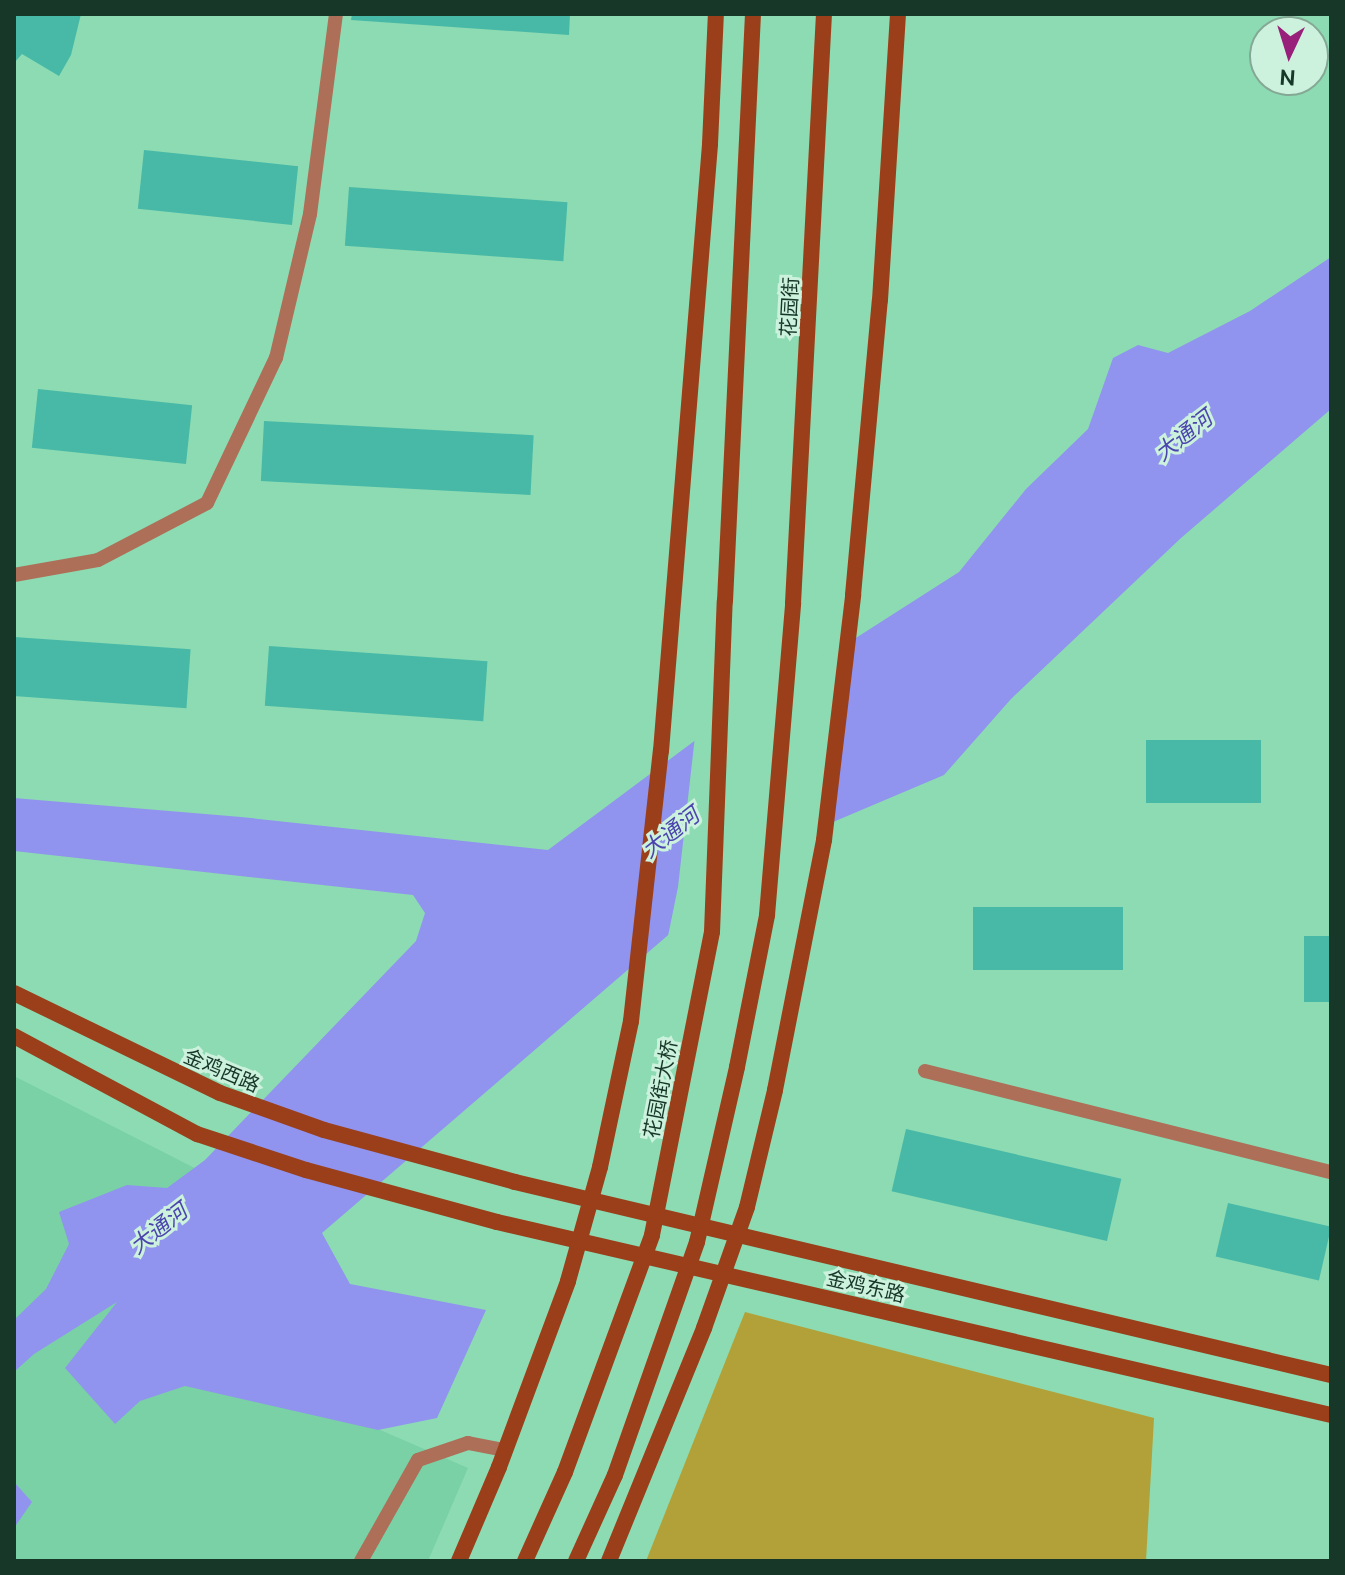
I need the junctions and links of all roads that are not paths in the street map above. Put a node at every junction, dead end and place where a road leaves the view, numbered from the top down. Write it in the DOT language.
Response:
graph roads {
  1 [pos="336,14"];
  2 [pos="716,14"];
  3 [pos="753,14"];
  4 [pos="824,14"];
  5 [pos="898,14"];
  6 [pos="14,575"];
  7 [pos="14,993"];
  8 [pos="14,1036"];
  9 [pos="925,1071"];
  10 [pos="424,1158"];
  11 [pos="1331,1172"];
  12 [pos="590,1200"];
  13 [pos="737,1234"];
  14 [pos="579,1241"];
  15 [pos="723,1273"];
  16 [pos="1331,1375"];
  17 [pos="1331,1415"];
  18 [pos="505,1450"];
  19 [pos="361,1561"];
  20 [pos="459,1561"];
  21 [pos="525,1561"];
  22 [pos="576,1561"];
  23 [pos="609,1561"];
  1 -- 6 [label="lane"];
  2 -- 12 [label="main road"];
  3 -- 21 [label="main road, 花园街大桥, bridge"];
  4 -- 22 [label="main road, 花园街, bridge"];
  5 -- 13 [label="main road"];
  7 -- 10 [label="main road, 金鸡西路"];
  8 -- 14 [label="main road, 金鸡东路"];
  9 -- 11 [label="lane"];
  10 -- 12 [label="main road, 金鸡东路"];
  12 -- 13 [label="main road, 金鸡东路"];
  12 -- 14 [label="main road"];
  13 -- 15 [label="main road"];
  13 -- 16 [label="main road, 金鸡东路"];
  14 -- 15 [label="main road, 金鸡东路"];
  14 -- 18 [label="main road"];
  15 -- 17 [label="main road, 金鸡东路"];
  15 -- 23 [label="main road"];
  18 -- 19 [label="lane"];
  18 -- 20 [label="main road"];
}
